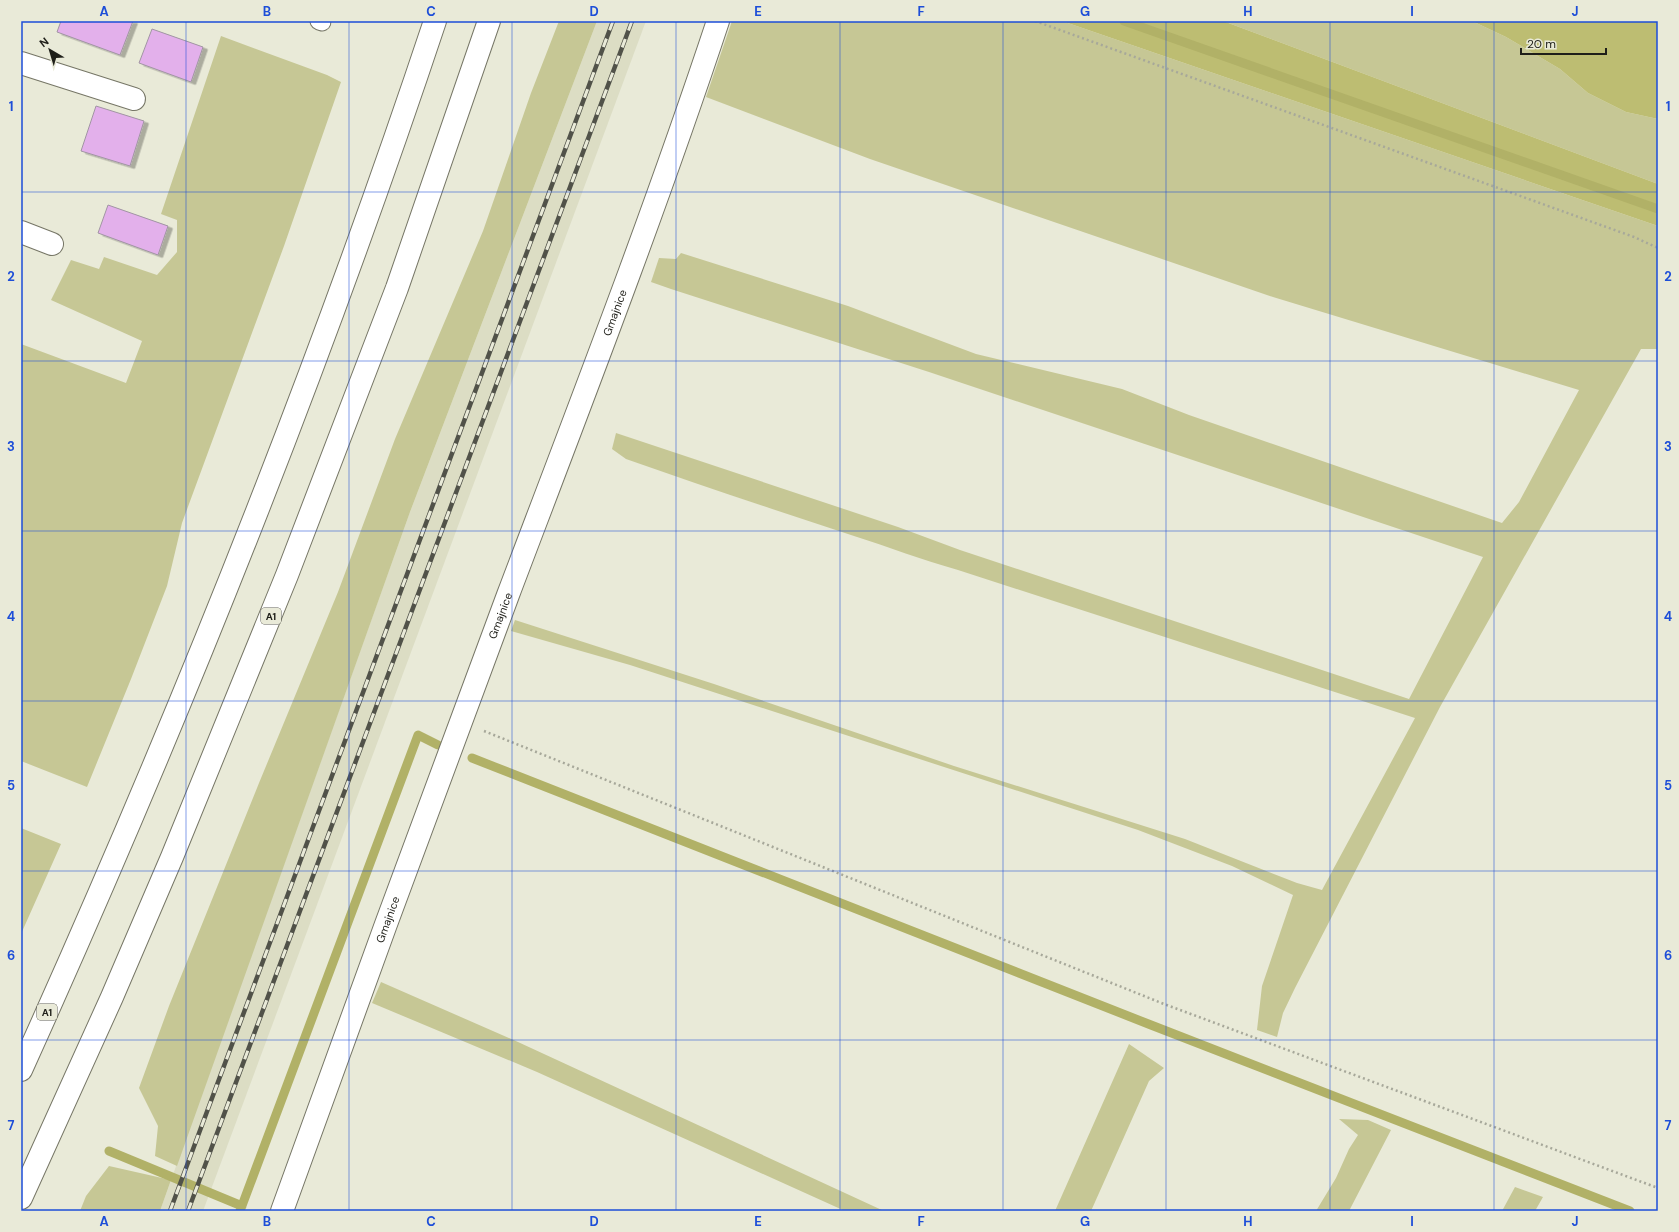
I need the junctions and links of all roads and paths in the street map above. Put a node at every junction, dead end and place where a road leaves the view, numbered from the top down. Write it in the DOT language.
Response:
graph roads {
  1 [pos="435,21"];
  2 [pos="489,21"];
  3 [pos="718,21"];
  4 [pos="1034,21"];
  5 [pos="21,63"];
  6 [pos="134,99"];
  7 [pos="21,232"];
  8 [pos="52,244"];
  9 [pos="1658,248"];
  10 [pos="461,722"];
  11 [pos="21,1070"];
  12 [pos="1658,1188"];
  13 [pos="21,1198"];
  14 [pos="282,1211"];
  1 -- 11 [label="main road, A1"];
  2 -- 13 [label="main road, A1"];
  3 -- 10 [label="main road, Gmajnice"];
  4 -- 9 [label="path"];
  5 -- 6 [label="main road"];
  7 -- 8 [label="main road"];
  10 -- 12 [label="path"];
  10 -- 14 [label="main road, Gmajnice"];
}
